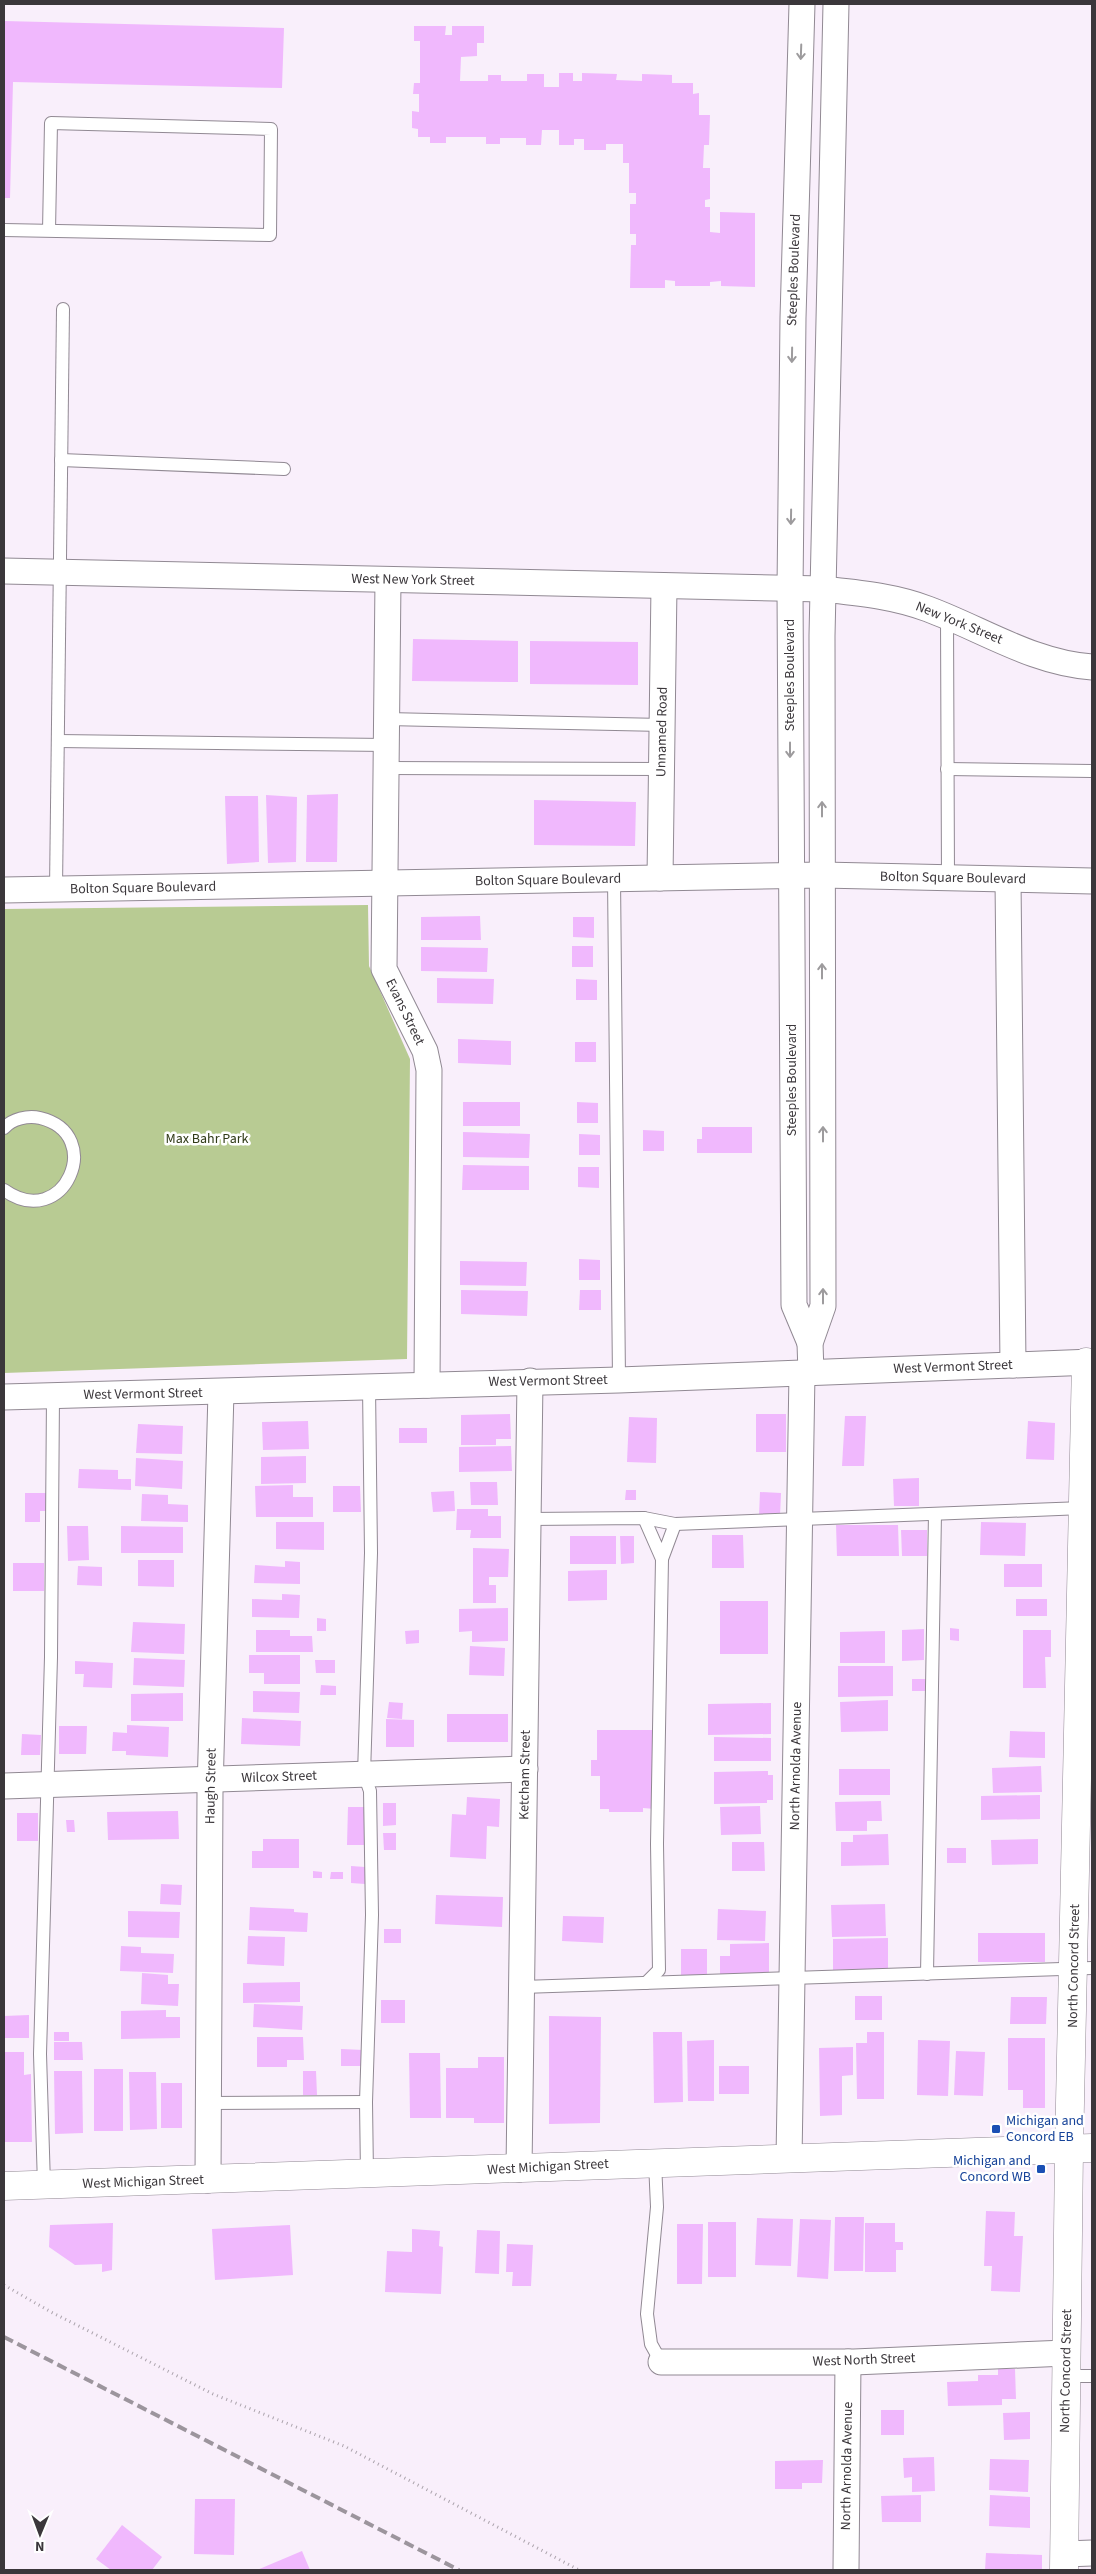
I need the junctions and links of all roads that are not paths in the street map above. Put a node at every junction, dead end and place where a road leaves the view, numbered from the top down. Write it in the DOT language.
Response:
graph roads {
  1 [pos="802,4"];
  2 [pos="836,4"];
  3 [pos="4,230"];
  4 [pos="49,231"];
  5 [pos="63,309"];
  6 [pos="61,460"];
  7 [pos="284,469"];
  8 [pos="4,571"];
  9 [pos="59,572"];
  10 [pos="388,580"];
  11 [pos="664,586"];
  12 [pos="790,589"];
  13 [pos="823,589"];
  14 [pos="947,617"];
  15 [pos="1092,666"];
  16 [pos="387,719"];
  17 [pos="662,725"];
  18 [pos="58,741"];
  19 [pos="387,757"];
  20 [pos="662,769"];
  21 [pos="948,769"];
  22 [pos="1092,771"];
  23 [pos="822,875"];
  24 [pos="790,876"];
  25 [pos="614,878"];
  26 [pos="660,878"];
  27 [pos="948,879"];
  28 [pos="1008,880"];
  29 [pos="1092,881"];
  30 [pos="386,883"];
  31 [pos="56,889"];
  32 [pos="4,890"];
  33 [pos="4,1128"];
  34 [pos="4,1190"];
  35 [pos="810,1343"];
  36 [pos="1089,1362"];
  37 [pos="1013,1365"];
  38 [pos="806,1373"];
  39 [pos="619,1380"];
  40 [pos="530,1381"];
  41 [pos="427,1385"];
  42 [pos="369,1386"];
  43 [pos="221,1392"];
  44 [pos="53,1396"];
  45 [pos="4,1398"];
  46 [pos="1083,1508"];
  47 [pos="935,1514"];
  48 [pos="644,1518"];
  49 [pos="528,1519"];
  50 [pos="800,1519"];
  51 [pos="675,1524"];
  52 [pos="662,1559"];
  53 [pos="525,1769"];
  54 [pos="364,1774"];
  55 [pos="211,1780"];
  56 [pos="46,1784"];
  57 [pos="4,1786"];
  58 [pos="1083,1969"];
  59 [pos="927,1974"];
  60 [pos="792,1979"];
  61 [pos="646,1983"];
  62 [pos="522,1987"];
  63 [pos="366,2102"];
  64 [pos="208,2103"];
  65 [pos="1081,2149"];
  66 [pos="789,2159"];
  67 [pos="655,2162"];
  68 [pos="519,2169"];
  69 [pos="367,2175"];
  70 [pos="208,2180"];
  71 [pos="44,2185"];
  72 [pos="4,2186"];
  73 [pos="661,2362"];
  74 [pos="848,2362"];
  75 [pos="1075,2368"];
  76 [pos="1092,2553"];
  77 [pos="1065,2562"];
  78 [pos="846,2570"];
  1 -- 12 [label="street, Steeples Boulevard, one-way"];
  2 -- 13 [label="street, Steeples Boulevard"];
  3 -- 4 [label="lane"];
  4 -- 4 [label="lane"];
  5 -- 6 [label="lane"];
  6 -- 7 [label="lane"];
  6 -- 9 [label="lane"];
  8 -- 9 [label="street, West New York Street"];
  9 -- 10 [label="street, West New York Street"];
  9 -- 18 [label="lane"];
  10 -- 11 [label="street, West New York Street"];
  10 -- 16 [label="street, Evans Street"];
  11 -- 12 [label="street, West New York Street"];
  11 -- 17 [label="street, Unnamed Road"];
  12 -- 13 [label="street, West New York Street"];
  12 -- 24 [label="street, Steeples Boulevard, one-way"];
  13 -- 14 [label="street, New York Street"];
  23 -- 13 [label="street, Steeples Boulevard, one-way"];
  14 -- 15 [label="street, New York Street"];
  14 -- 21 [label="lane"];
  16 -- 17 [label="lane"];
  16 -- 19 [label="street, Evans Street"];
  17 -- 20 [label="street, Unnamed Road"];
  18 -- 19 [label="lane"];
  18 -- 31 [label="lane"];
  19 -- 20 [label="lane"];
  19 -- 30 [label="street, Evans Street"];
  20 -- 26 [label="street, Unnamed Road"];
  21 -- 22 [label="lane"];
  21 -- 27 [label="lane"];
  23 -- 24 [label="street, Bolton Square Boulevard"];
  23 -- 27 [label="street, Bolton Square Boulevard"];
  35 -- 23 [label="street, Steeples Boulevard, one-way"];
  24 -- 26 [label="street, Bolton Square Boulevard"];
  24 -- 35 [label="street, Steeples Boulevard"];
  25 -- 26 [label="street, Bolton Square Boulevard"];
  25 -- 30 [label="street, Bolton Square Boulevard"];
  25 -- 39 [label="lane"];
  27 -- 28 [label="street, Bolton Square Boulevard"];
  28 -- 29 [label="street, Bolton Square Boulevard"];
  28 -- 37 [label="street"];
  30 -- 31 [label="street, Bolton Square Boulevard"];
  30 -- 41 [label="street, Evans Street"];
  31 -- 32 [label="street, Bolton Square Boulevard"];
  33 -- 34 [label="lane"];
  35 -- 38 [label="street, Steeples Boulevard"];
  36 -- 37 [label="street, West Vermont Street"];
  36 -- 46 [label="main road, North Concord Street"];
  37 -- 38 [label="street, West Vermont Street"];
  38 -- 39 [label="street, West Vermont Street"];
  38 -- 50 [label="street, North Arnolda Avenue"];
  39 -- 40 [label="street, West Vermont Street"];
  40 -- 41 [label="street, West Vermont Street"];
  40 -- 49 [label="street, Ketcham Street"];
  41 -- 42 [label="street, West Vermont Street"];
  42 -- 43 [label="street, West Vermont Street"];
  42 -- 54 [label="lane"];
  43 -- 44 [label="street, West Vermont Street"];
  43 -- 55 [label="street, Haugh Street"];
  44 -- 45 [label="street, West Vermont Street"];
  44 -- 56 [label="lane"];
  46 -- 47 [label="lane"];
  46 -- 58 [label="main road, North Concord Street"];
  47 -- 50 [label="lane"];
  47 -- 59 [label="lane"];
  48 -- 49 [label="lane"];
  48 -- 51 [label="lane"];
  48 -- 52 [label="lane"];
  49 -- 53 [label="street, Ketcham Street"];
  50 -- 51 [label="lane"];
  50 -- 60 [label="street, North Arnolda Avenue"];
  51 -- 52 [label="lane"];
  52 -- 61 [label="lane"];
  53 -- 54 [label="street, Wilcox Street"];
  53 -- 62 [label="street, Ketcham Street"];
  54 -- 55 [label="street, Wilcox Street"];
  54 -- 63 [label="lane"];
  55 -- 56 [label="street, Wilcox Street"];
  55 -- 64 [label="street, Haugh Street"];
  56 -- 57 [label="street, Wilcox Street"];
  56 -- 71 [label="lane"];
  58 -- 59 [label="lane"];
  58 -- 65 [label="main road, North Concord Street"];
  59 -- 60 [label="lane"];
  60 -- 61 [label="lane"];
  60 -- 66 [label="street, North Arnolda Avenue"];
  61 -- 62 [label="lane"];
  62 -- 68 [label="street, Ketcham Street"];
  63 -- 64 [label="lane"];
  63 -- 69 [label="lane"];
  64 -- 70 [label="street, Haugh Street"];
  65 -- 66 [label="main road, West Michigan Street"];
  65 -- 75 [label="main road, North Concord Street"];
  66 -- 67 [label="main road, West Michigan Street"];
  67 -- 68 [label="main road, West Michigan Street"];
  67 -- 73 [label="lane"];
  68 -- 69 [label="main road, West Michigan Street"];
  69 -- 70 [label="main road, West Michigan Street"];
  70 -- 71 [label="main road, West Michigan Street"];
  71 -- 72 [label="main road, West Michigan Street"];
  73 -- 74 [label="street, West North Street"];
  74 -- 75 [label="street, West North Street"];
  74 -- 78 [label="street, North Arnolda Avenue"];
  75 -- 77 [label="main road, North Concord Street"];
  76 -- 77 [label="street"];
}
